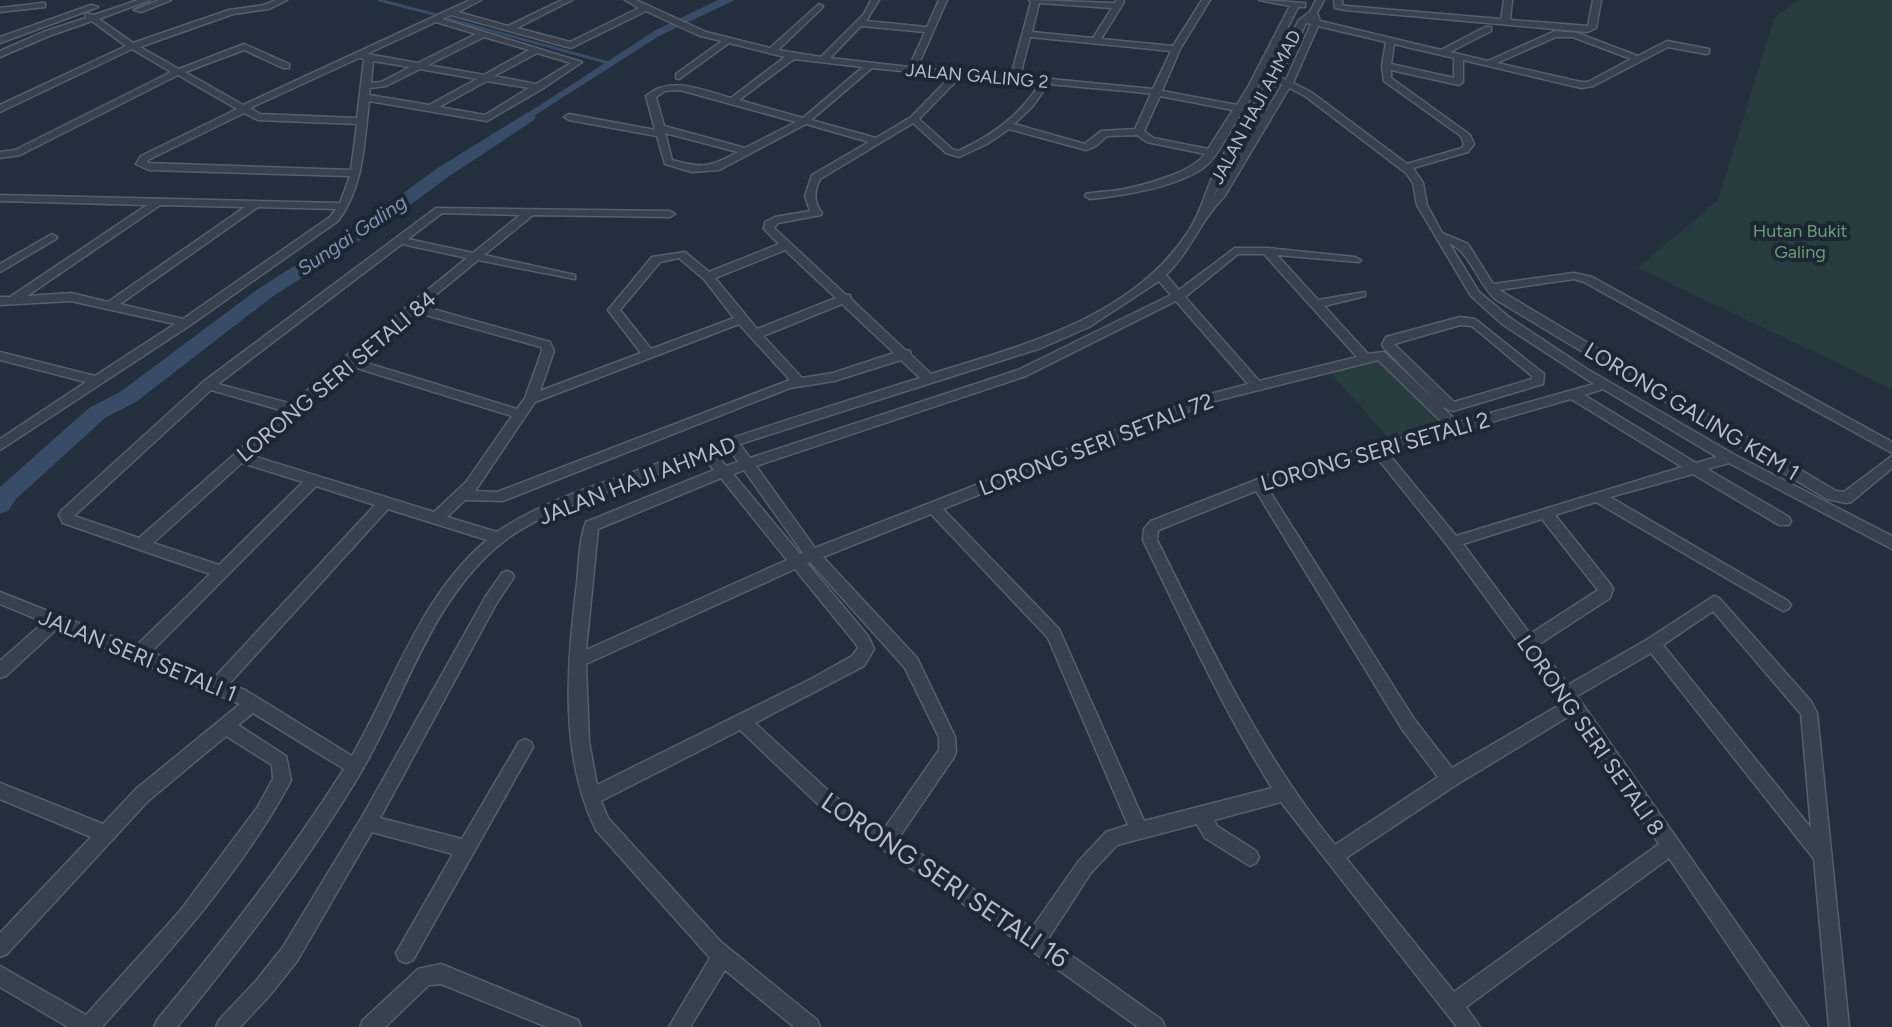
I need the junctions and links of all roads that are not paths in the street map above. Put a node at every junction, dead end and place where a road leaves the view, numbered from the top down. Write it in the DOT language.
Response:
graph roads {
  1 [pos="116,0"];
  2 [pos="133,0"];
  3 [pos="146,0"];
  4 [pos="167,0"];
  5 [pos="283,0"];
  6 [pos="455,0"];
  7 [pos="568,0"];
  8 [pos="629,0"];
  9 [pos="655,0"];
  10 [pos="875,0"];
  11 [pos="943,0"];
  12 [pos="1034,0"];
  13 [pos="1206,0"];
  14 [pos="1263,0"];
  15 [pos="1336,0"];
  16 [pos="1508,0"];
  17 [pos="1597,0"];
  18 [pos="474,2"];
  19 [pos="44,3"];
  20 [pos="1120,3"];
  21 [pos="1295,4"];
  22 [pos="645,6"];
  23 [pos="819,6"];
  24 [pos="0,10"];
  25 [pos="1316,11"];
  26 [pos="452,13"];
  27 [pos="94,20"];
  28 [pos="437,20"];
  29 [pos="859,23"];
  30 [pos="1505,23"];
  31 [pos="55,25"];
  32 [pos="508,29"];
  33 [pos="1377,29"];
  34 [pos="1488,29"];
  35 [pos="929,30"];
  36 [pos="485,33"];
  37 [pos="1027,34"];
  38 [pos="1549,35"];
  39 [pos="1097,39"];
  40 [pos="0,40"];
  41 [pos="1391,40"];
  42 [pos="726,42"];
  43 [pos="132,46"];
  44 [pos="537,49"];
  45 [pos="1176,49"];
  46 [pos="1706,51"];
  47 [pos="0,52"];
  48 [pos="771,52"];
  49 [pos="1443,52"];
  50 [pos="1458,55"];
  51 [pos="366,56"];
  52 [pos="792,56"];
  53 [pos="1638,59"];
  54 [pos="822,61"];
  55 [pos="1491,62"];
  56 [pos="0,64"];
  57 [pos="420,65"];
  58 [pos="286,66"];
  59 [pos="869,66"];
  60 [pos="1386,66"];
  61 [pos="912,70"];
  62 [pos="177,72"];
  63 [pos="958,74"];
  64 [pos="679,76"];
  65 [pos="487,77"];
  66 [pos="1015,79"];
  67 [pos="1273,80"];
  68 [pos="1045,82"];
  69 [pos="539,87"];
  70 [pos="1156,87"];
  71 [pos="1285,88"];
  72 [pos="364,92"];
  73 [pos="1306,97"];
  74 [pos="731,102"];
  75 [pos="1241,103"];
  76 [pos="0,109"];
  77 [pos="429,109"];
  78 [pos="242,110"];
  79 [pos="1253,111"];
  80 [pos="1268,114"];
  81 [pos="569,117"];
  82 [pos="914,119"];
  83 [pos="360,121"];
  84 [pos="803,122"];
  85 [pos="1006,125"];
  86 [pos="660,131"];
  87 [pos="1139,132"];
  88 [pos="874,140"];
  89 [pos="748,152"];
  90 [pos="1211,152"];
  91 [pos="0,155"];
  92 [pos="1406,167"];
  93 [pos="356,173"];
  94 [pos="1090,196"];
  95 [pos="3,200"];
  96 [pos="156,203"];
  97 [pos="254,205"];
  98 [pos="1208,205"];
  99 [pos="344,206"];
  100 [pos="531,211"];
  101 [pos="670,214"];
  102 [pos="1438,235"];
  103 [pos="52,237"];
  104 [pos="398,240"];
  105 [pos="787,245"];
  106 [pos="1267,251"];
  107 [pos="477,257"];
  108 [pos="1355,260"];
  109 [pos="0,269"];
  110 [pos="1160,275"];
  111 [pos="571,277"];
  112 [pos="708,277"];
  113 [pos="1490,288"];
  114 [pos="1361,294"];
  115 [pos="1180,295"];
  116 [pos="846,298"];
  117 [pos="6,300"];
  118 [pos="1316,304"];
  119 [pos="111,305"];
  120 [pos="415,308"];
  121 [pos="741,319"];
  122 [pos="185,323"];
  123 [pos="754,335"];
  124 [pos="648,353"];
  125 [pos="906,354"];
  126 [pos="0,356"];
  127 [pos="15,359"];
  128 [pos="1366,359"];
  129 [pos="348,361"];
  130 [pos="0,370"];
  131 [pos="930,380"];
  132 [pos="98,381"];
  133 [pos="798,381"];
  134 [pos="207,385"];
  135 [pos="1604,385"];
  136 [pos="1257,387"];
  137 [pos="1573,394"];
  138 [pos="1483,398"];
  139 [pos="531,399"];
  140 [pos="1676,403"];
  141 [pos="294,409"];
  142 [pos="519,414"];
  143 [pos="1500,414"];
  144 [pos="1658,415"];
  145 [pos="1455,427"];
  146 [pos="2,442"];
  147 [pos="732,443"];
  148 [pos="1892,448"];
  149 [pos="1377,449"];
  150 [pos="706,451"];
  151 [pos="240,457"];
  152 [pos="1730,458"];
  153 [pos="1892,461"];
  154 [pos="747,464"];
  155 [pos="1694,468"];
  156 [pos="723,472"];
  157 [pos="313,480"];
  158 [pos="1259,485"];
  159 [pos="463,495"];
  160 [pos="1597,496"];
  161 [pos="386,502"];
  162 [pos="933,507"];
  163 [pos="1545,512"];
  164 [pos="437,518"];
  165 [pos="1784,521"];
  166 [pos="499,538"];
  167 [pos="1453,542"];
  168 [pos="143,543"];
  169 [pos="1892,543"];
  170 [pos="806,558"];
  171 [pos="222,572"];
  172 [pos="507,577"];
  173 [pos="0,598"];
  174 [pos="1783,605"];
  175 [pos="56,621"];
  176 [pos="1528,643"];
  177 [pos="1653,644"];
  178 [pos="139,654"];
  179 [pos="579,660"];
  180 [pos="0,671"];
  181 [pos="218,685"];
  182 [pos="1570,700"];
  183 [pos="252,704"];
  184 [pos="744,723"];
  185 [pos="225,726"];
  186 [pos="525,747"];
  187 [pos="355,767"];
  188 [pos="1450,779"];
  189 [pos="0,791"];
  190 [pos="1285,793"];
  191 [pos="591,797"];
  192 [pos="1201,814"];
  193 [pos="368,823"];
  194 [pos="1138,829"];
  195 [pos="106,834"];
  196 [pos="886,841"];
  197 [pos="1669,847"];
  198 [pos="466,849"];
  199 [pos="1821,853"];
  200 [pos="1335,855"];
  201 [pos="1250,857"];
  202 [pos="1035,941"];
  203 [pos="0,947"];
  204 [pos="406,953"];
  205 [pos="722,956"];
  206 [pos="0,976"];
  207 [pos="1452,1005"];
  208 [pos="1790,1024"];
  209 [pos="88,1027"];
  210 [pos="164,1027"];
  211 [pos="226,1027"];
  212 [pos="370,1027"];
  213 [pos="571,1027"];
  214 [pos="679,1027"];
  215 [pos="810,1027"];
  216 [pos="1155,1027"];
  217 [pos="1470,1027"];
  218 [pos="1839,1027"];
  1 -- 31 [label="street"];
  2 -- 27 [label="street"];
  3 -- 27 [label="street"];
  4 -- 27 [label="street"];
  5 -- 43 [label="street"];
  6 -- 18 [label="street"];
  7 -- 32 [label="street"];
  8 -- 22 [label="street, JALAN GALING 2"];
  9 -- 22 [label="street"];
  10 -- 29 [label="street"];
  11 -- 35 [label="street"];
  12 -- 20 [label="street"];
  12 -- 37 [label="street"];
  13 -- 45 [label="street"];
  14 -- 21 [label="street"];
  15 -- 30 [label="street"];
  16 -- 30 [label="street"];
  17 -- 30 [label="street"];
  18 -- 26 [label="street"];
  19 -- 24 [label="street"];
  19 -- 31 [label="street"];
  20 -- 39 [label="street"];
  21 -- 25 [label="street"];
  21 -- 75 [label="street"];
  22 -- 32 [label="street"];
  22 -- 42 [label="street, JALAN GALING 2"];
  23 -- 48 [label="street"];
  25 -- 33 [label="street"];
  25 -- 67 [label="street, JALAN HAJI AHMAD"];
  25 -- 71 [label="street, JALAN HAJI AHMAD"];
  26 -- 28 [label="street"];
  26 -- 32 [label="street"];
  27 -- 31 [label="street"];
  27 -- 43 [label="street"];
  27 -- 56 [label="street"];
  28 -- 36 [label="street"];
  28 -- 51 [label="street"];
  29 -- 35 [label="street"];
  29 -- 54 [label="street"];
  31 -- 40 [label="street"];
  31 -- 47 [label="street"];
  33 -- 34 [label="street"];
  33 -- 41 [label="street"];
  34 -- 38 [label="street"];
  34 -- 49 [label="street"];
  35 -- 61 [label="street"];
  36 -- 44 [label="street"];
  36 -- 57 [label="street"];
  37 -- 39 [label="street"];
  37 -- 66 [label="street"];
  38 -- 53 [label="street"];
  38 -- 55 [label="street"];
  39 -- 45 [label="street"];
  41 -- 49 [label="street"];
  41 -- 60 [label="street"];
  42 -- 48 [label="street, JALAN GALING 2"];
  42 -- 64 [label="street"];
  43 -- 62 [label="street"];
  43 -- 76 [label="street"];
  44 -- 65 [label="street"];
  44 -- 69 [label="street"];
  45 -- 70 [label="street"];
  46 -- 53 [label="street"];
  48 -- 52 [label="street, JALAN GALING 2"];
  49 -- 50 [label="street"];
  50 -- 55 [label="street"];
  50 -- 60 [label="street"];
  51 -- 57 [label="street"];
  51 -- 72 [label="street"];
  51 -- 78 [label="street"];
  52 -- 54 [label="street, JALAN GALING 2"];
  52 -- 74 [label="street"];
  53 -- 55 [label="street"];
  54 -- 59 [label="street, JALAN GALING 2"];
  57 -- 65 [label="street"];
  57 -- 72 [label="street"];
  58 -- 62 [label="street"];
  59 -- 61 [label="street, JALAN GALING 2"];
  59 -- 84 [label="street"];
  60 -- 92 [label="street"];
  61 -- 63 [label="street, JALAN GALING 2"];
  62 -- 78 [label="street"];
  62 -- 91 [label="street"];
  63 -- 66 [label="street, JALAN GALING 2"];
  63 -- 82 [label="street"];
  65 -- 69 [label="street"];
  65 -- 77 [label="street"];
  66 -- 68 [label="street, JALAN GALING 2"];
  67 -- 71 [label="street"];
  67 -- 79 [label="street, JALAN HAJI AHMAD"];
  68 -- 70 [label="street, JALAN GALING 2"];
  68 -- 85 [label="street"];
  69 -- 77 [label="street"];
  70 -- 75 [label="street, JALAN GALING 2"];
  70 -- 87 [label="street"];
  71 -- 73 [label="street"];
  71 -- 73 [label="street"];
  71 -- 80 [label="street, JALAN HAJI AHMAD"];
  72 -- 77 [label="street"];
  72 -- 83 [label="street"];
  73 -- 92 [label="street"];
  74 -- 84 [label="street"];
  74 -- 86 [label="street"];
  75 -- 79 [label="street"];
  75 -- 90 [label="street"];
  78 -- 83 [label="street"];
  78 -- 93 [label="street"];
  79 -- 80 [label="street"];
  79 -- 98 [label="street, JALAN HAJI AHMAD"];
  80 -- 98 [label="street, JALAN HAJI AHMAD"];
  81 -- 86 [label="street"];
  82 -- 85 [label="street"];
  82 -- 88 [label="street"];
  83 -- 93 [label="street"];
  84 -- 88 [label="street"];
  84 -- 89 [label="street"];
  85 -- 87 [label="street"];
  86 -- 89 [label="street"];
  86 -- 89 [label="street"];
  87 -- 90 [label="street"];
  88 -- 105 [label="street"];
  90 -- 94 [label="street"];
  92 -- 102 [label="street"];
  93 -- 99 [label="street"];
  95 -- 96 [label="street"];
  96 -- 97 [label="street"];
  96 -- 117 [label="street"];
  97 -- 99 [label="street"];
  97 -- 119 [label="street"];
  98 -- 110 [label="street, JALAN HAJI AHMAD"];
  99 -- 122 [label="street"];
  100 -- 101 [label="street"];
  100 -- 104 [label="street"];
  100 -- 107 [label="street, LORONG SERI SETALI 84"];
  102 -- 113 [label="street, LORONG GALING KEM 1"];
  102 -- 135 [label="street"];
  103 -- 109 [label="street"];
  104 -- 107 [label="street"];
  104 -- 134 [label="street"];
  105 -- 112 [label="street"];
  105 -- 116 [label="street"];
  106 -- 108 [label="street"];
  106 -- 115 [label="street"];
  106 -- 118 [label="street"];
  107 -- 111 [label="street"];
  107 -- 120 [label="street, LORONG SERI SETALI 84"];
  110 -- 115 [label="street"];
  110 -- 131 [label="street, JALAN HAJI AHMAD"];
  112 -- 121 [label="street"];
  112 -- 124 [label="street"];
  113 -- 140 [label="street, LORONG GALING KEM 1"];
  113 -- 148 [label="street"];
  114 -- 118 [label="street"];
  115 -- 136 [label="street"];
  115 -- 154 [label="street"];
  116 -- 123 [label="street"];
  116 -- 125 [label="street"];
  117 -- 119 [label="street"];
  118 -- 128 [label="street"];
  119 -- 122 [label="street"];
  120 -- 129 [label="street, LORONG SERI SETALI 84"];
  120 -- 139 [label="street"];
  121 -- 123 [label="street"];
  121 -- 124 [label="street"];
  122 -- 132 [label="street"];
  123 -- 133 [label="street"];
  124 -- 139 [label="street"];
  125 -- 131 [label="street"];
  125 -- 133 [label="street"];
  126 -- 127 [label="street"];
  127 -- 130 [label="street"];
  127 -- 132 [label="street"];
  128 -- 136 [label="street, LORONG SERI SETALI 72"];
  128 -- 145 [label="street, LORONG SERI SETALI 72"];
  129 -- 141 [label="street, LORONG SERI SETALI 84"];
  129 -- 142 [label="street"];
  131 -- 147 [label="street, JALAN HAJI AHMAD"];
  132 -- 146 [label="street"];
  133 -- 159 [label="street"];
  134 -- 141 [label="street"];
  134 -- 168 [label="street"];
  135 -- 137 [label="street, LORONG SERI SETALI 2"];
  135 -- 144 [label="street"];
  136 -- 162 [label="street, LORONG SERI SETALI 72"];
  137 -- 143 [label="street, LORONG SERI SETALI 2"];
  137 -- 155 [label="street"];
  138 -- 138 [label="street"];
  138 -- 143 [label="street"];
  139 -- 142 [label="street"];
  140 -- 144 [label="street"];
  140 -- 153 [label="street, LORONG GALING KEM 1"];
  141 -- 151 [label="street, LORONG SERI SETALI 84"];
  142 -- 159 [label="street"];
  143 -- 145 [label="street, LORONG SERI SETALI 2"];
  144 -- 152 [label="street"];
  145 -- 149 [label="street, LORONG SERI SETALI 2"];
  147 -- 150 [label="street, JALAN HAJI AHMAD"];
  147 -- 154 [label="street"];
  149 -- 158 [label="street, LORONG SERI SETALI 2"];
  149 -- 167 [label="street, LORONG SERI SETALI 8"];
  150 -- 156 [label="street"];
  150 -- 166 [label="street, JALAN HAJI AHMAD"];
  151 -- 157 [label="street"];
  151 -- 168 [label="street, LORONG SERI SETALI 84"];
  152 -- 155 [label="street"];
  152 -- 169 [label="street"];
  154 -- 156 [label="street"];
  154 -- 170 [label="street"];
  155 -- 160 [label="street"];
  155 -- 165 [label="street"];
  156 -- 170 [label="street"];
  156 -- 179 [label="street"];
  157 -- 161 [label="street"];
  157 -- 171 [label="street"];
  158 -- 188 [label="street"];
  158 -- 190 [label="street, LORONG SERI SETALI 2"];
  159 -- 164 [label="street"];
  160 -- 163 [label="street"];
  160 -- 174 [label="street"];
  161 -- 164 [label="street"];
  161 -- 181 [label="street"];
  162 -- 170 [label="street, LORONG SERI SETALI 72"];
  162 -- 194 [label="street"];
  163 -- 167 [label="street"];
  163 -- 176 [label="street"];
  164 -- 166 [label="street"];
  166 -- 187 [label="street, JALAN HAJI AHMAD"];
  167 -- 176 [label="street, LORONG SERI SETALI 8"];
  168 -- 171 [label="street"];
  170 -- 179 [label="street, LORONG SERI SETALI 72"];
  170 -- 184 [label="street"];
  170 -- 196 [label="street"];
  171 -- 178 [label="street"];
  172 -- 193 [label="street"];
  173 -- 175 [label="street, JALAN SERI SETALI 1"];
  175 -- 178 [label="street, JALAN SERI SETALI 1"];
  175 -- 180 [label="street"];
  176 -- 182 [label="street, LORONG SERI SETALI 8"];
  177 -- 182 [label="street"];
  177 -- 199 [label="street"];
  177 -- 199 [label="street"];
  178 -- 181 [label="street, JALAN SERI SETALI 1"];
  179 -- 191 [label="street"];
  181 -- 183 [label="street, JALAN SERI SETALI 1"];
  182 -- 188 [label="street"];
  182 -- 197 [label="street, LORONG SERI SETALI 8"];
  183 -- 185 [label="street"];
  183 -- 187 [label="street, JALAN SERI SETALI 1"];
  184 -- 191 [label="street"];
  184 -- 196 [label="street, LORONG SERI SETALI 16"];
  185 -- 195 [label="street"];
  185 -- 209 [label="street"];
  186 -- 198 [label="street"];
  187 -- 210 [label="street, JALAN HAJI AHMAD"];
  188 -- 200 [label="street"];
  189 -- 195 [label="street"];
  190 -- 192 [label="street"];
  190 -- 200 [label="street"];
  191 -- 205 [label="street"];
  192 -- 194 [label="street"];
  192 -- 201 [label="street"];
  193 -- 198 [label="street"];
  193 -- 211 [label="street"];
  194 -- 202 [label="street"];
  195 -- 203 [label="street"];
  196 -- 202 [label="street, LORONG SERI SETALI 16"];
  197 -- 207 [label="street"];
  197 -- 208 [label="street, LORONG SERI SETALI 8"];
  198 -- 204 [label="street"];
  199 -- 218 [label="street"];
  200 -- 207 [label="street"];
  202 -- 216 [label="street, LORONG SERI SETALI 16"];
  205 -- 214 [label="street"];
  205 -- 215 [label="street"];
  206 -- 209 [label="street"];
  207 -- 217 [label="street"];
  212 -- 213 [label="street"];
}
